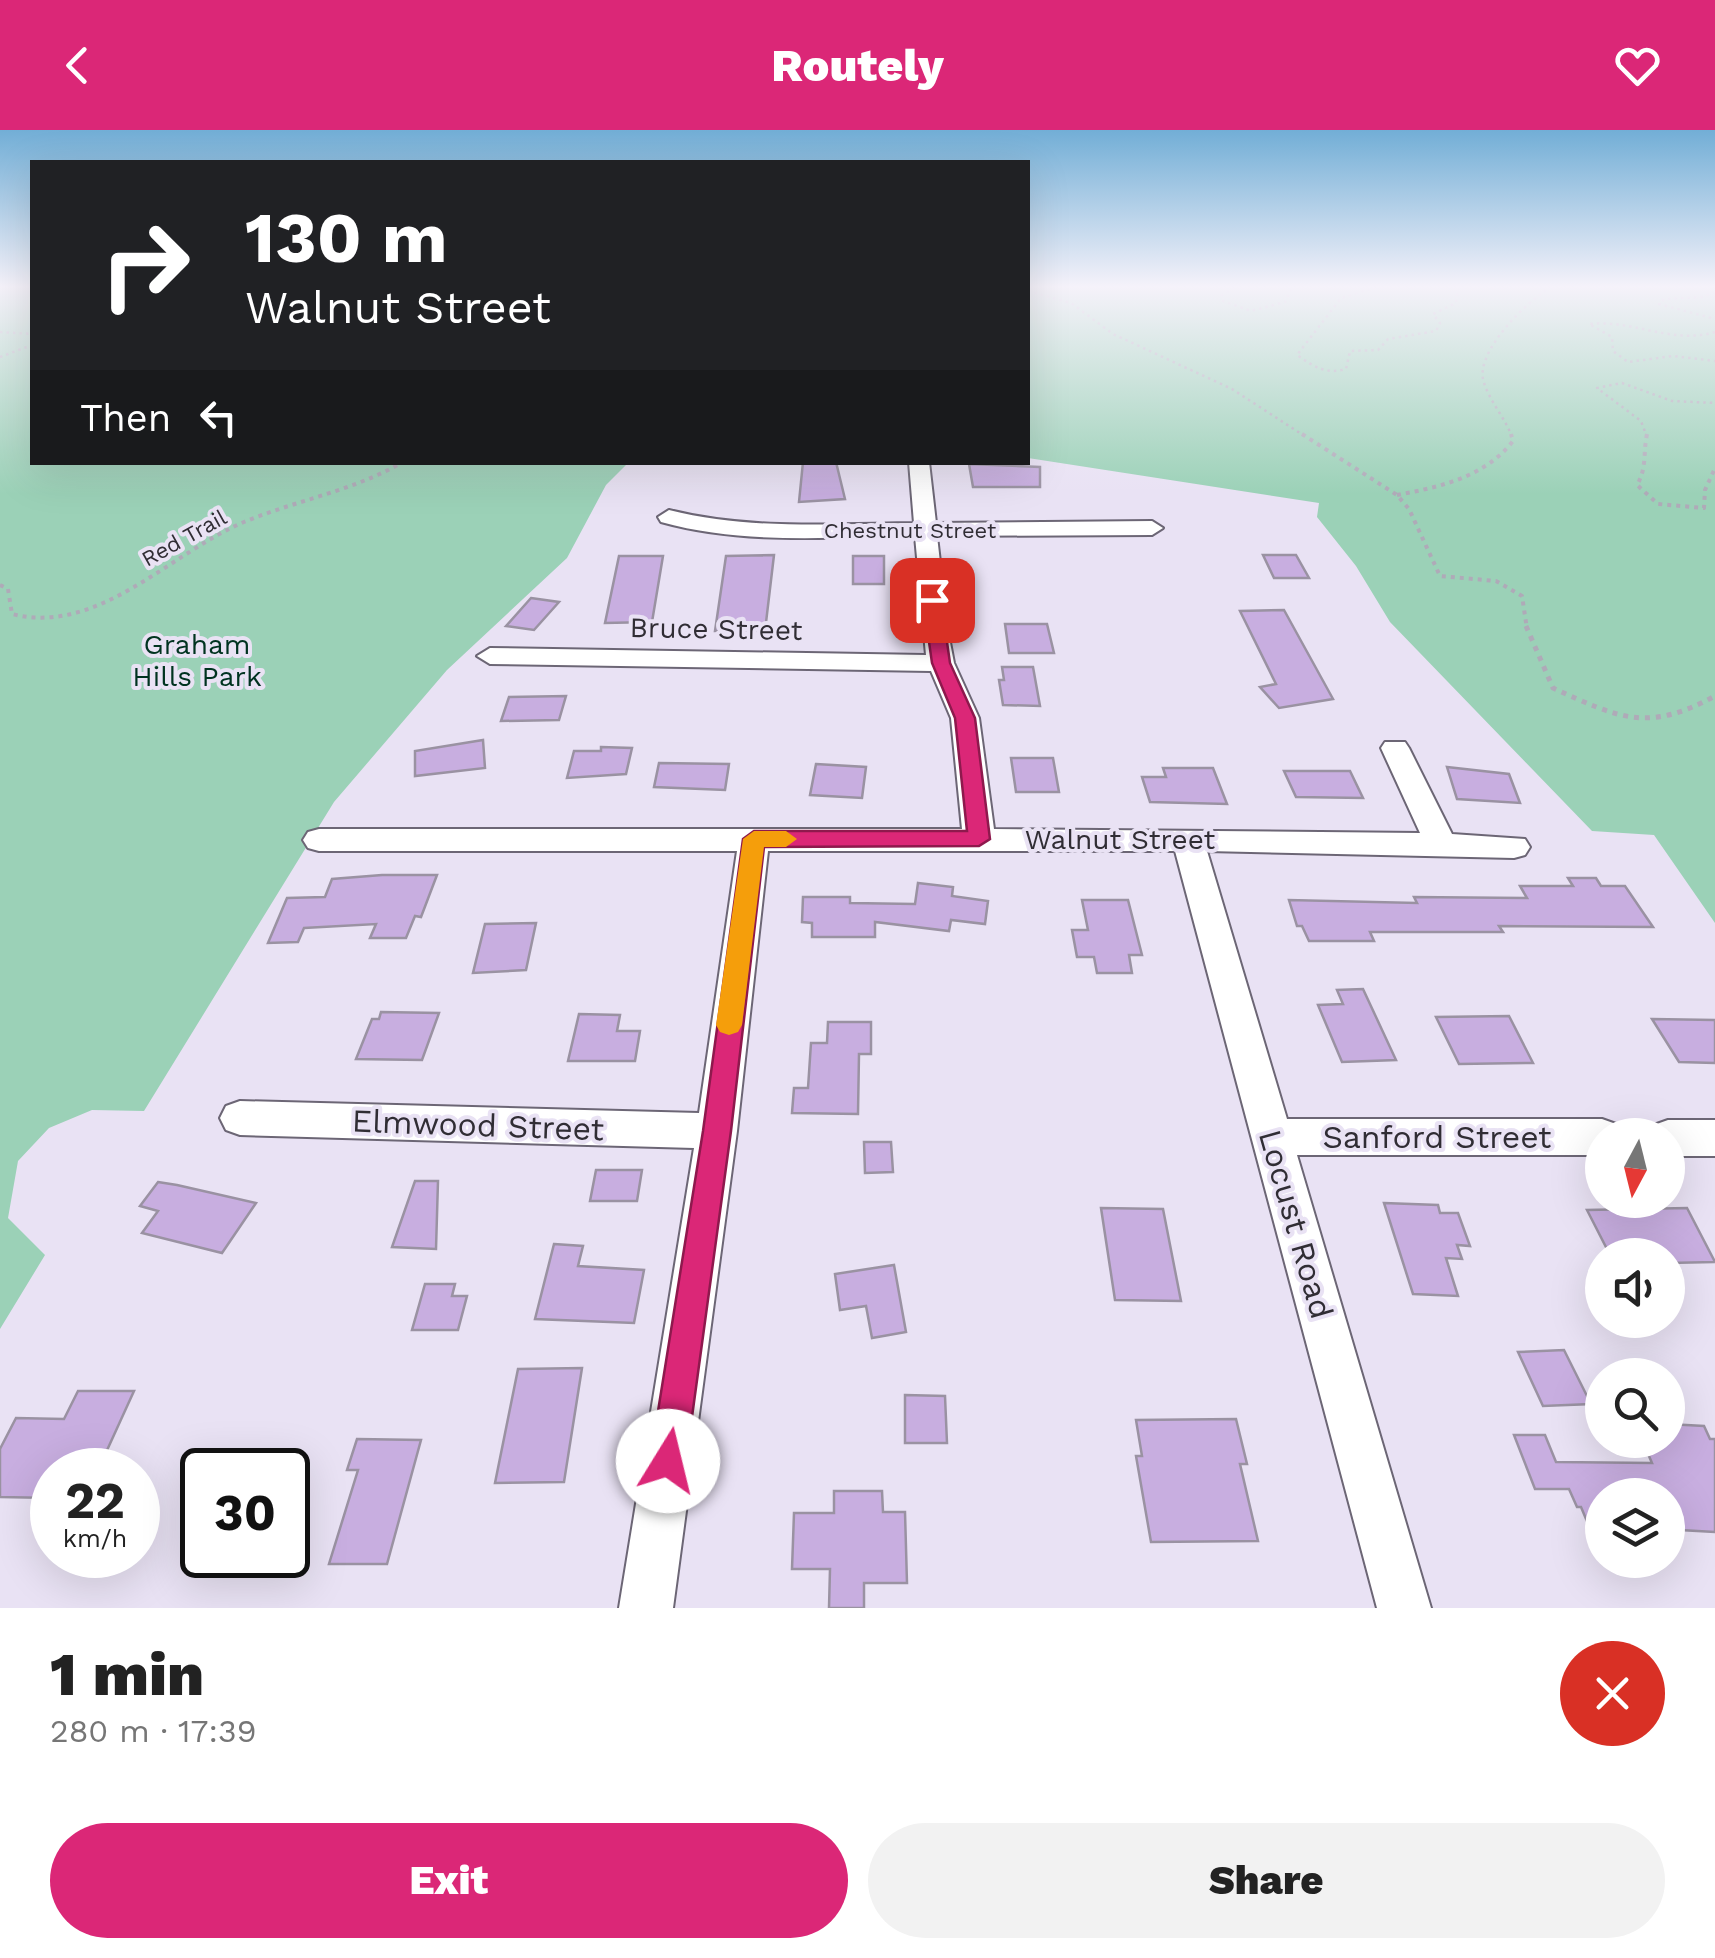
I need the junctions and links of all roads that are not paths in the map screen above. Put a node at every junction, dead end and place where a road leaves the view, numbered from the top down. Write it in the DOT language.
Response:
graph roads {
  1 [pos="920,465"];
  2 [pos="669,518"];
  3 [pos="1152,528"];
  4 [pos="925,530"];
  5 [pos="490,656"];
  6 [pos="941,663"];
  7 [pos="1395,748"];
  8 [pos="754,839"];
  9 [pos="979,839"];
  10 [pos="319,840"];
  11 [pos="1188,840"];
  12 [pos="1442,844"];
  13 [pos="1514,847"];
  14 [pos="240,1118"];
  15 [pos="717,1131"];
  16 [pos="1271,1136"];
  17 [pos="1585,1137"];
  18 [pos="1685,1138"];
  19 [pos="1715,1138"];
  20 [pos="646,1608"];
  21 [pos="1404,1608"];
  1 -- 4 [label="street"];
  2 -- 4 [label="street, Chestnut Street"];
  3 -- 4 [label="street, Chestnut Street"];
  4 -- 6 [label="street"];
  5 -- 6 [label="street, Bruce Street"];
  6 -- 9 [label="street"];
  7 -- 12 [label="street"];
  8 -- 9 [label="street, Walnut Street"];
  8 -- 10 [label="street, Walnut Street"];
  8 -- 15 [label="street"];
  9 -- 11 [label="street, Walnut Street"];
  11 -- 12 [label="street, Walnut Street"];
  11 -- 16 [label="street, Locust Road"];
  12 -- 13 [label="street, Walnut Street"];
  14 -- 15 [label="street, Elmwood Street"];
  15 -- 20 [label="street"];
  16 -- 17 [label="street, Sanford Street"];
  16 -- 21 [label="street, Locust Road"];
  18 -- 19 [label="street"];
}
